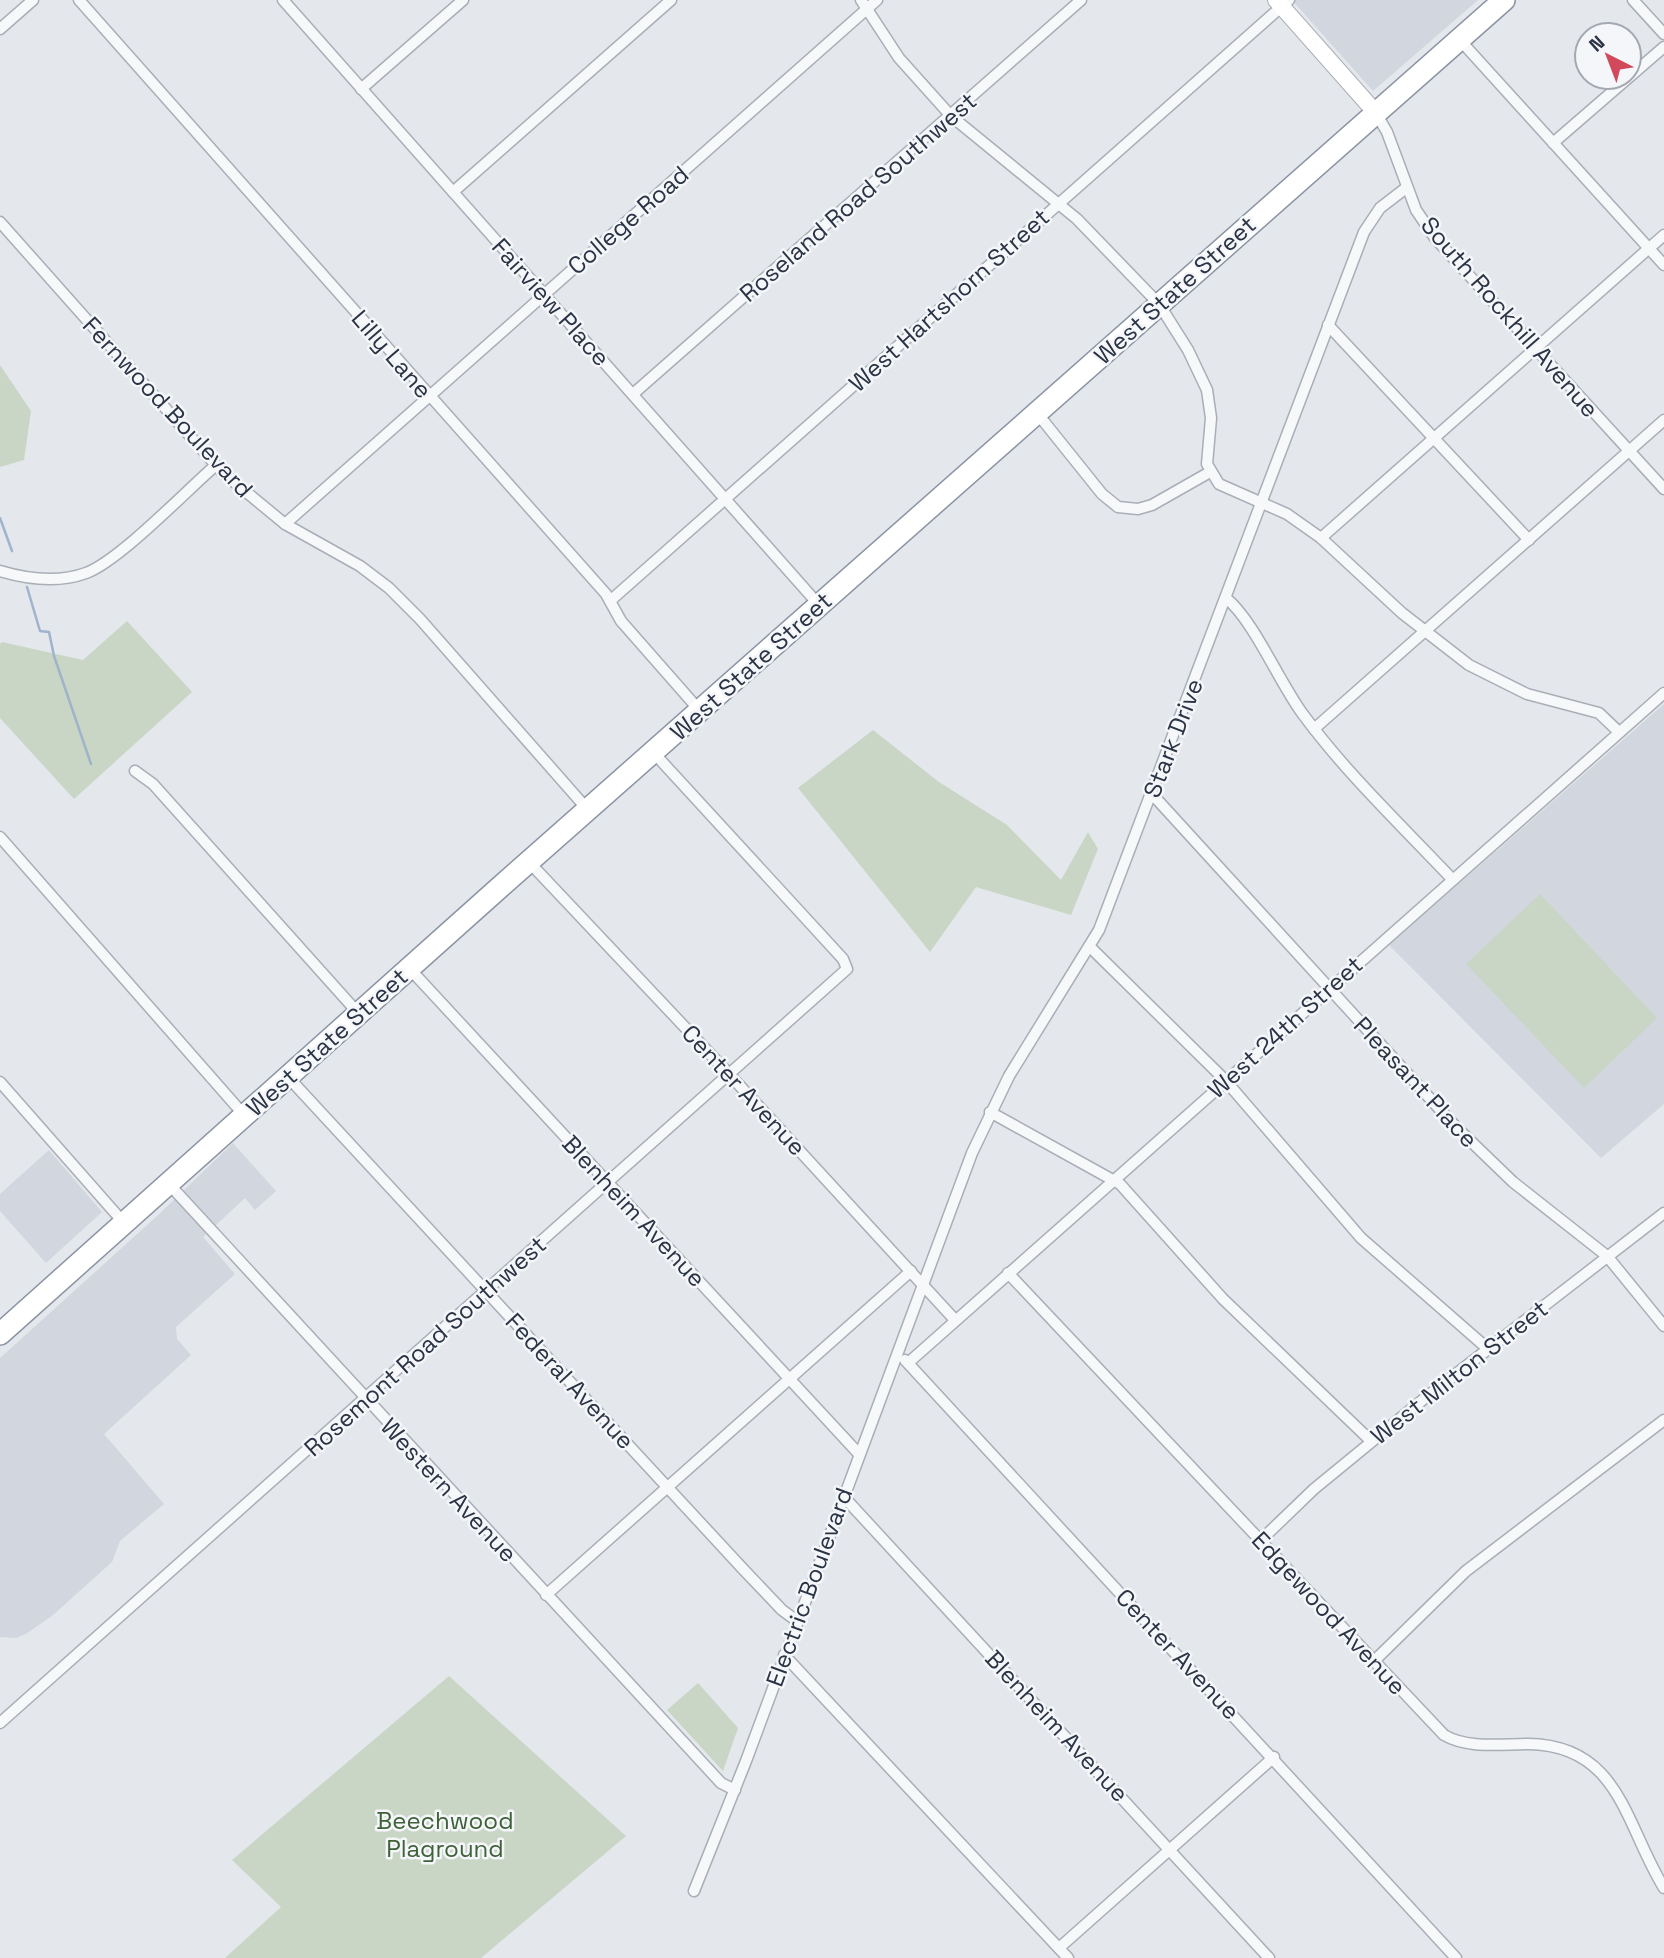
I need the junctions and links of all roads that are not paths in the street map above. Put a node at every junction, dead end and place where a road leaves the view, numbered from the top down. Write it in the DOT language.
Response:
graph roads {
  1 [pos="33,0"];
  2 [pos="79,0"];
  3 [pos="283,0"];
  4 [pos="463,0"];
  5 [pos="671,0"];
  6 [pos="877,0"];
  7 [pos="1082,0"];
  8 [pos="1504,0"];
  9 [pos="1633,0"];
  10 [pos="1282,2"];
  11 [pos="864,5"];
  12 [pos="0,29"];
  13 [pos="1664,34"];
  14 [pos="1459,39"];
  15 [pos="1664,47"];
  16 [pos="361,89"];
  17 [pos="1376,113"];
  18 [pos="951,116"];
  19 [pos="1553,143"];
  20 [pos="1406,188"];
  21 [pos="453,192"];
  22 [pos="1058,203"];
  23 [pos="0,222"];
  24 [pos="1664,235"];
  25 [pos="1649,248"];
  26 [pos="1664,265"];
  27 [pos="544,294"];
  28 [pos="1159,304"];
  29 [pos="1328,326"];
  30 [pos="1535,348"];
  31 [pos="633,394"];
  32 [pos="429,395"];
  33 [pos="1037,413"];
  34 [pos="1664,420"];
  35 [pos="1433,438"];
  36 [pos="1629,451"];
  37 [pos="216,465"];
  38 [pos="1210,472"];
  39 [pos="1664,489"];
  40 [pos="725,498"];
  41 [pos="1262,503"];
  42 [pos="285,524"];
  43 [pos="1321,538"];
  44 [pos="1529,540"];
  45 [pos="0,571"];
  46 [pos="1226,598"];
  47 [pos="610,601"];
  48 [pos="819,605"];
  49 [pos="1425,632"];
  50 [pos="1664,693"];
  51 [pos="699,711"];
  52 [pos="1314,729"];
  53 [pos="1619,732"];
  54 [pos="653,752"];
  55 [pos="135,771"];
  56 [pos="1152,793"];
  57 [pos="587,810"];
  58 [pos="0,837"];
  59 [pos="529,862"];
  60 [pos="1452,879"];
  61 [pos="1090,947"];
  62 [pos="410,968"];
  63 [pos="1329,988"];
  64 [pos="359,1014"];
  65 [pos="729,1074"];
  66 [pos="288,1077"];
  67 [pos="1225,1080"];
  68 [pos="0,1083"];
  69 [pos="990,1112"];
  70 [pos="244,1115"];
  71 [pos="1113,1179"];
  72 [pos="168,1183"];
  73 [pos="608,1183"];
  74 [pos="1664,1213"];
  75 [pos="124,1223"];
  76 [pos="1607,1256"];
  77 [pos="911,1271"];
  78 [pos="1008,1273"];
  79 [pos="922,1283"];
  80 [pos="487,1291"];
  81 [pos="956,1320"];
  82 [pos="1664,1326"];
  83 [pos="0,1334"];
  84 [pos="1488,1349"];
  85 [pos="897,1354"];
  86 [pos="908,1363"];
  87 [pos="789,1379"];
  88 [pos="365,1399"];
  89 [pos="1664,1420"];
  90 [pos="1371,1441"];
  91 [pos="859,1454"];
  92 [pos="667,1487"];
  93 [pos="843,1496"];
  94 [pos="1261,1540"];
  95 [pos="546,1595"];
  96 [pos="797,1621"];
  97 [pos="784,1655"];
  98 [pos="1373,1662"];
  99 [pos="0,1723"];
  100 [pos="1274,1757"];
  101 [pos="735,1790"];
  102 [pos="1170,1850"];
  103 [pos="1664,1888"];
  104 [pos="694,1891"];
  105 [pos="1059,1948"];
  106 [pos="1068,1958"];
  107 [pos="1269,1958"];
  108 [pos="1456,1958"];
  1 -- 12 [label="street"];
  2 -- 32 [label="street, Lilly Lane"];
  3 -- 16 [label="street, Fairview Place"];
  4 -- 16 [label="street"];
  5 -- 21 [label="street"];
  6 -- 11 [label="street, College Road"];
  7 -- 18 [label="street, Roseland Road Southwest"];
  8 -- 14 [label="highway, West State Street"];
  9 -- 13 [label="street"];
  10 -- 17 [label="street, South Rockhill Avenue"];
  10 -- 22 [label="street, West Hartshorn Street"];
  11 -- 18 [label="street"];
  11 -- 27 [label="street, College Road"];
  14 -- 17 [label="highway, West State Street"];
  14 -- 19 [label="street"];
  15 -- 19 [label="street"];
  16 -- 21 [label="street, Fairview Place"];
  17 -- 20 [label="street, South Rockhill Avenue"];
  17 -- 28 [label="highway, West State Street"];
  18 -- 22 [label="street"];
  18 -- 31 [label="street, Roseland Road Southwest"];
  19 -- 25 [label="street"];
  20 -- 29 [label="street, Stark Drive"];
  20 -- 30 [label="street, South Rockhill Avenue"];
  21 -- 27 [label="street, Fairview Place"];
  22 -- 28 [label="street"];
  22 -- 40 [label="street, West Hartshorn Street"];
  23 -- 37 [label="street, Fernwood Boulevard"];
  24 -- 25 [label="street"];
  25 -- 26 [label="street"];
  25 -- 30 [label="street"];
  27 -- 31 [label="street, Fairview Place"];
  27 -- 32 [label="street, College Road"];
  28 -- 33 [label="highway, West State Street"];
  28 -- 38 [label="street"];
  29 -- 35 [label="street"];
  29 -- 41 [label="street, Stark Drive"];
  30 -- 35 [label="street"];
  30 -- 36 [label="street, South Rockhill Avenue"];
  31 -- 40 [label="street, Fairview Place"];
  32 -- 42 [label="street, College Road"];
  32 -- 47 [label="street, Lilly Lane"];
  33 -- 38 [label="street"];
  33 -- 48 [label="highway, West State Street"];
  34 -- 36 [label="street"];
  35 -- 43 [label="street"];
  35 -- 44 [label="street"];
  36 -- 39 [label="street, South Rockhill Avenue"];
  36 -- 44 [label="street"];
  37 -- 42 [label="street, Fernwood Boulevard"];
  37 -- 45 [label="street"];
  38 -- 41 [label="street"];
  40 -- 47 [label="street, West Hartshorn Street"];
  40 -- 48 [label="street, Fairview Place"];
  41 -- 43 [label="street"];
  41 -- 46 [label="street, Stark Drive"];
  42 -- 57 [label="street, Fernwood Boulevard"];
  43 -- 49 [label="street"];
  44 -- 49 [label="street"];
  46 -- 52 [label="street"];
  46 -- 56 [label="street, Stark Drive"];
  47 -- 51 [label="street, Lilly Lane"];
  48 -- 51 [label="highway, West State Street"];
  49 -- 52 [label="street"];
  49 -- 53 [label="street"];
  50 -- 53 [label="street, West 24th Street"];
  51 -- 54 [label="highway, West State Street"];
  52 -- 60 [label="street"];
  53 -- 60 [label="street, West 24th Street"];
  54 -- 57 [label="highway, West State Street"];
  54 -- 65 [label="street, Rosemont Road Southwest"];
  55 -- 64 [label="street"];
  56 -- 61 [label="street, Stark Drive"];
  56 -- 63 [label="street, Pleasant Place"];
  57 -- 59 [label="highway, West State Street"];
  58 -- 70 [label="street"];
  59 -- 62 [label="highway, West State Street"];
  59 -- 65 [label="street, Center Avenue"];
  60 -- 63 [label="street, West 24th Street"];
  61 -- 67 [label="street"];
  61 -- 69 [label="street, Stark Drive"];
  62 -- 64 [label="highway, West State Street"];
  62 -- 73 [label="street, Blenheim Avenue"];
  63 -- 67 [label="street, West 24th Street"];
  63 -- 76 [label="street, Pleasant Place"];
  64 -- 66 [label="highway, West State Street"];
  65 -- 73 [label="street, Rosemont Road Southwest"];
  65 -- 77 [label="street, Center Avenue"];
  66 -- 70 [label="highway, West State Street"];
  66 -- 80 [label="street, Federal Avenue"];
  67 -- 71 [label="street, West 24th Street"];
  67 -- 84 [label="street"];
  68 -- 75 [label="street"];
  69 -- 71 [label="street"];
  69 -- 79 [label="street, Stark Drive"];
  70 -- 72 [label="highway, West State Street"];
  71 -- 78 [label="street, West 24th Street"];
  71 -- 90 [label="street"];
  72 -- 75 [label="highway, West State Street"];
  72 -- 88 [label="street, Western Avenue"];
  73 -- 80 [label="street, Rosemont Road Southwest"];
  73 -- 87 [label="street, Blenheim Avenue"];
  74 -- 76 [label="street, West Milton Street"];
  75 -- 83 [label="highway, West State Street"];
  76 -- 82 [label="street, Pleasant Place"];
  76 -- 84 [label="street, West Milton Street"];
  77 -- 79 [label="street, Center Avenue"];
  77 -- 87 [label="street"];
  78 -- 81 [label="street, West 24th Street"];
  78 -- 94 [label="street, Edgewood Avenue"];
  79 -- 81 [label="street, Center Avenue"];
  79 -- 85 [label="street, Electric Boulevard"];
  80 -- 88 [label="street, Rosemont Road Southwest"];
  80 -- 92 [label="street, Federal Avenue"];
  81 -- 86 [label="street, West 24th Street"];
  84 -- 90 [label="street, West Milton Street"];
  85 -- 86 [label="street, Center Avenue"];
  85 -- 91 [label="street, Electric Boulevard"];
  86 -- 100 [label="street, Center Avenue"];
  87 -- 91 [label="street, Blenheim Avenue"];
  87 -- 92 [label="street"];
  88 -- 95 [label="street, Western Avenue"];
  88 -- 99 [label="street, Rosemont Road Southwest"];
  89 -- 98 [label="street"];
  90 -- 94 [label="street, West Milton Street"];
  91 -- 93 [label="street, Electric Boulevard"];
  92 -- 95 [label="street"];
  92 -- 96 [label="street, Federal Avenue"];
  93 -- 96 [label="street, Electric Boulevard"];
  93 -- 102 [label="street, Blenheim Avenue"];
  94 -- 98 [label="street, Edgewood Avenue"];
  95 -- 101 [label="street, Western Avenue"];
  96 -- 97 [label="street, Electric Boulevard"];
  97 -- 101 [label="street, Electric Boulevard"];
  97 -- 105 [label="street"];
  98 -- 103 [label="street, Edgewood Avenue"];
  100 -- 102 [label="street"];
  100 -- 108 [label="street, Center Avenue"];
  101 -- 104 [label="street, Electric Boulevard"];
  102 -- 105 [label="street"];
  102 -- 107 [label="street, Blenheim Avenue"];
  105 -- 106 [label="street"];
}
